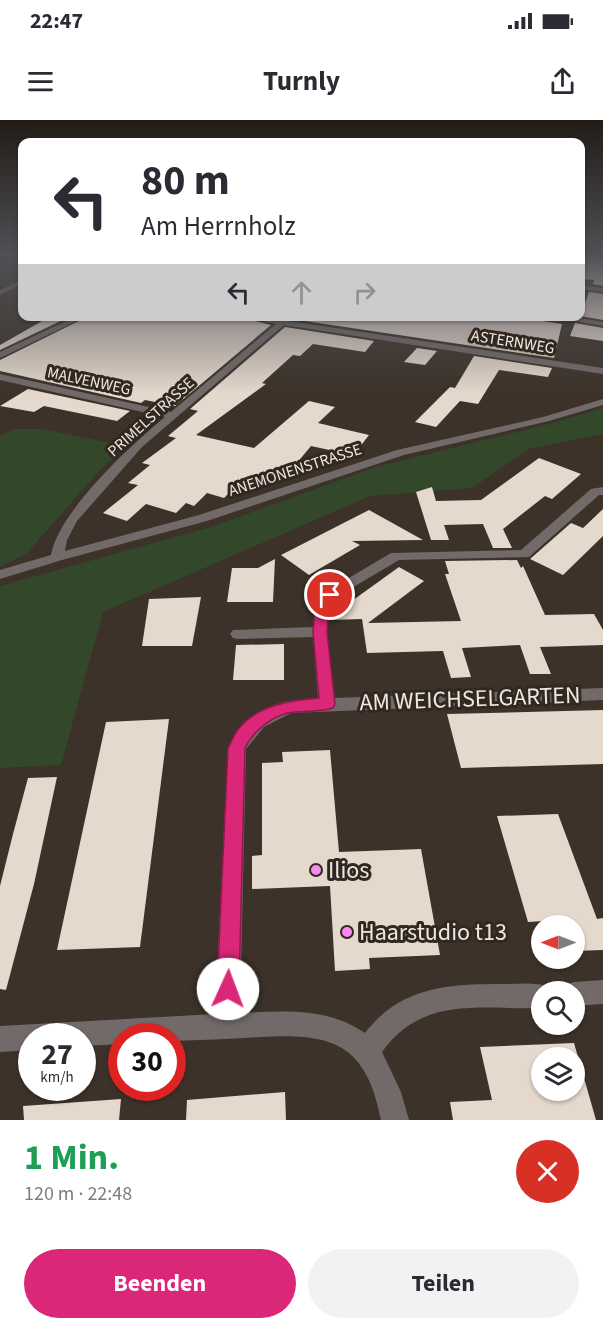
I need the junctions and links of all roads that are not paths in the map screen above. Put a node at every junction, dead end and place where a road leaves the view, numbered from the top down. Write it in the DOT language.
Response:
graph roads {
  1 [pos="74,321"];
  2 [pos="285,321"];
  3 [pos="292,321"];
  4 [pos="583,321"];
  5 [pos="603,324"];
  6 [pos="0,356"];
  7 [pos="603,371"];
  8 [pos="0,377"];
  9 [pos="603,402"];
  10 [pos="172,415"];
  11 [pos="603,490"];
  12 [pos="57,556"];
  13 [pos="0,575"];
  14 [pos="320,632"];
  15 [pos="238,634"];
  16 [pos="603,694"];
  17 [pos="327,704"];
  18 [pos="603,992"];
  19 [pos="585,993"];
  20 [pos="531,996"];
  21 [pos="226,1026"];
  22 [pos="96,1033"];
  23 [pos="18,1037"];
  24 [pos="0,1039"];
  25 [pos="368,1051"];
  26 [pos="395,1120"];
  1 -- 6 [label="street"];
  2 -- 10 [label="street, PRIMELSTRASSE"];
  3 -- 7 [label="street, ASTERNWEG"];
  4 -- 5 [label="street"];
  8 -- 10 [label="street, MALVENWEG"];
  9 -- 12 [label="street, ANEMONENSTRASSE"];
  10 -- 12 [label="street, PRIMELSTRASSE"];
  11 -- 14 [label="street"];
  12 -- 13 [label="street, ANEMONENSTRASSE"];
  14 -- 15 [label="street"];
  14 -- 17 [label="street"];
  16 -- 17 [label="street, AM WEICHSELGARTEN"];
  17 -- 21 [label="street, AM WEICHSELGARTEN"];
  18 -- 19 [label="street"];
  20 -- 25 [label="street"];
  21 -- 22 [label="street"];
  21 -- 25 [label="street"];
  23 -- 24 [label="street"];
  25 -- 26 [label="street"];
}
